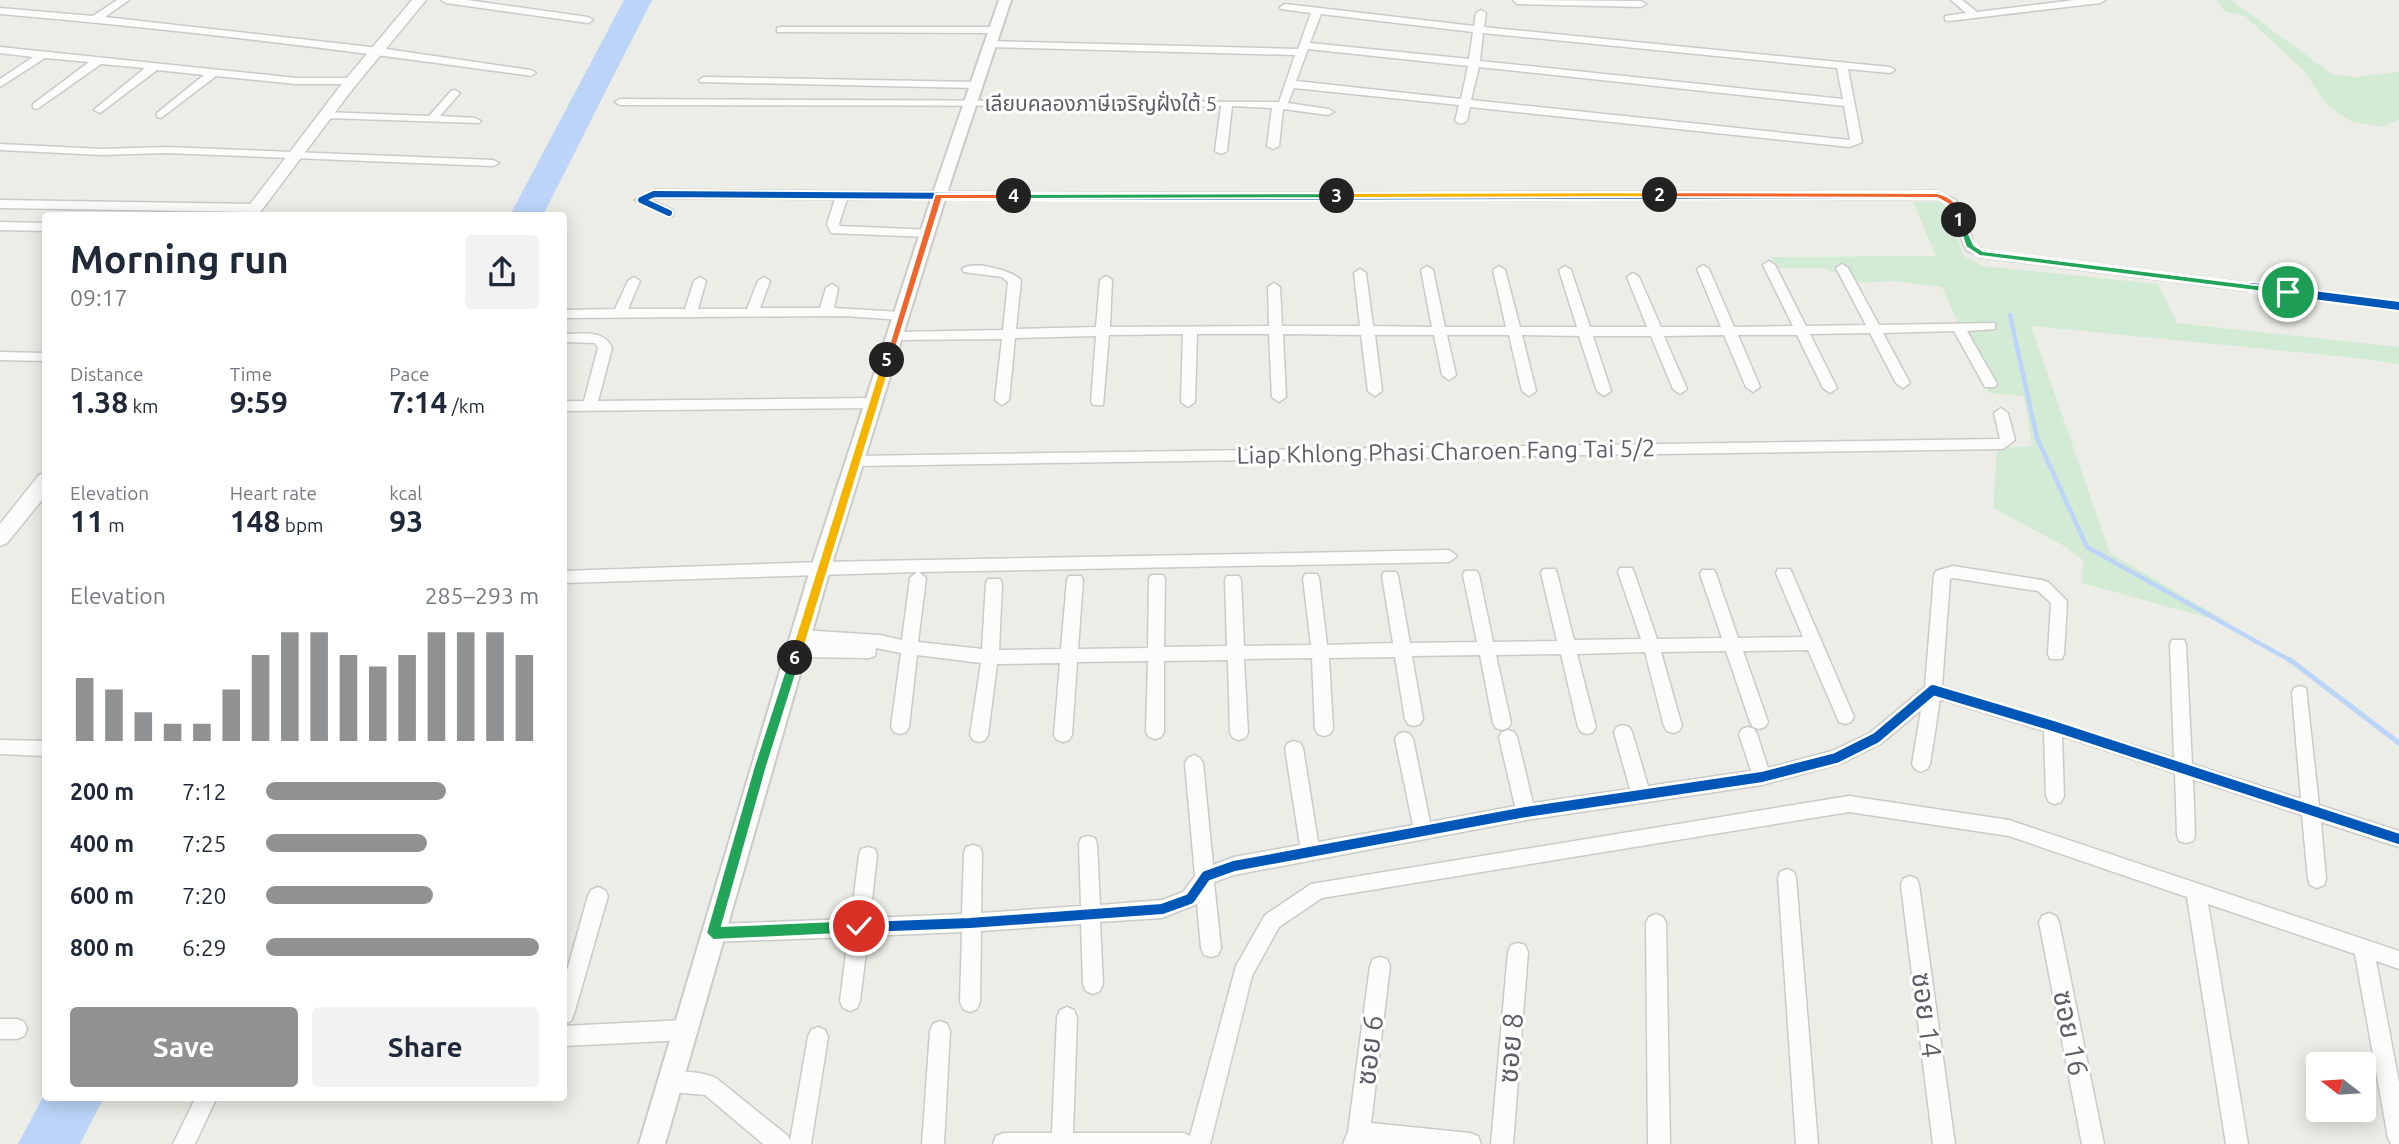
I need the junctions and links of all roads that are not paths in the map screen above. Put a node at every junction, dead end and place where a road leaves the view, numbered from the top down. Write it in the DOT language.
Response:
graph roads {
  1 [pos="124,0"];
  2 [pos="419,0"];
  3 [pos="446,0"];
  4 [pos="1005,0"];
  5 [pos="1562,0"];
  6 [pos="1956,0"];
  7 [pos="2016,0"];
  8 [pos="2100,0"];
  9 [pos="1517,1"];
  10 [pos="2078,1"];
  11 [pos="1641,4"];
  12 [pos="1285,7"];
  13 [pos="2027,9"];
  14 [pos="1317,10"];
  15 [pos="0,11"];
  16 [pos="1481,13"];
  17 [pos="1567,14"];
  18 [pos="1975,15"];
  19 [pos="96,18"];
  20 [pos="1949,18"];
  21 [pos="588,20"];
  22 [pos="1478,29"];
  23 [pos="781,30"];
  24 [pos="992,37"];
  25 [pos="1303,49"];
  26 [pos="0,50"];
  27 [pos="379,51"];
  28 [pos="42,55"];
  29 [pos="99,60"];
  30 [pos="1474,64"];
  31 [pos="1842,65"];
  32 [pos="155,66"];
  33 [pos="1890,70"];
  34 [pos="214,72"];
  35 [pos="531,73"];
  36 [pos="704,80"];
  37 [pos="0,84"];
  38 [pos="1290,84"];
  39 [pos="349,85"];
  40 [pos="976,85"];
  41 [pos="456,93"];
  42 [pos="621,102"];
  43 [pos="1227,103"];
  44 [pos="1281,103"];
  45 [pos="1464,103"];
  46 [pos="1849,103"];
  47 [pos="970,104"];
  48 [pos="37,106"];
  49 [pos="100,110"];
  50 [pos="1328,111"];
  51 [pos="161,115"];
  52 [pos="326,115"];
  53 [pos="432,120"];
  54 [pos="475,121"];
  55 [pos="1461,121"];
  56 [pos="1273,146"];
  57 [pos="0,147"];
  58 [pos="1221,151"];
  59 [pos="296,156"];
  60 [pos="493,163"];
  61 [pos="842,196"];
  62 [pos="939,196"];
  63 [pos="0,204"];
  64 [pos="253,212"];
  65 [pos="669,213"];
  66 [pos="0,216"];
  67 [pos="0,226"];
  68 [pos="19,227"];
  69 [pos="42,227"];
  70 [pos="928,233"];
  71 [pos="1769,265"];
  72 [pos="1842,268"];
  73 [pos="968,269"];
  74 [pos="1703,269"];
  75 [pos="1427,270"];
  76 [pos="1499,270"];
  77 [pos="1565,270"];
  78 [pos="1360,273"];
  79 [pos="1633,277"];
  80 [pos="1106,280"];
  81 [pos="634,281"];
  82 [pos="701,281"];
  83 [pos="764,281"];
  84 [pos="1274,287"];
  85 [pos="832,288"];
  86 [pos="2399,306"];
  87 [pos="691,312"];
  88 [pos="752,312"];
  89 [pos="826,312"];
  90 [pos="620,313"];
  91 [pos="567,314"];
  92 [pos="899,321"];
  93 [pos="1990,326"];
  94 [pos="1958,327"];
  95 [pos="1190,330"];
  96 [pos="1277,330"];
  97 [pos="1873,330"];
  98 [pos="1101,331"];
  99 [pos="1367,331"];
  100 [pos="1439,331"];
  101 [pos="1587,331"];
  102 [pos="1656,331"];
  103 [pos="1730,331"];
  104 [pos="1801,331"];
  105 [pos="1009,332"];
  106 [pos="1513,332"];
  107 [pos="567,338"];
  108 [pos="0,356"];
  109 [pos="42,356"];
  110 [pos="1449,375"];
  111 [pos="1903,383"];
  112 [pos="1990,384"];
  113 [pos="1753,387"];
  114 [pos="1830,388"];
  115 [pos="1680,389"];
  116 [pos="1375,391"];
  117 [pos="1529,391"];
  118 [pos="1604,391"];
  119 [pos="1279,397"];
  120 [pos="1002,401"];
  121 [pos="1098,402"];
  122 [pos="1188,402"];
  123 [pos="873,403"];
  124 [pos="567,406"];
  125 [pos="590,406"];
  126 [pos="2001,413"];
  127 [pos="856,461"];
  128 [pos="42,485"];
  129 [pos="0,538"];
  130 [pos="1449,556"];
  131 [pos="821,568"];
  132 [pos="1626,572"];
  133 [pos="1549,573"];
  134 [pos="1784,573"];
  135 [pos="1708,574"];
  136 [pos="1471,575"];
  137 [pos="1390,576"];
  138 [pos="567,577"];
  139 [pos="918,578"];
  140 [pos="1311,578"];
  141 [pos="1157,579"];
  142 [pos="1075,580"];
  143 [pos="1233,580"];
  144 [pos="994,583"];
  145 [pos="799,643"];
  146 [pos="1813,643"];
  147 [pos="1731,644"];
  148 [pos="2178,645"];
  149 [pos="903,646"];
  150 [pos="1651,646"];
  151 [pos="1567,647"];
  152 [pos="1484,649"];
  153 [pos="1402,650"];
  154 [pos="1320,652"];
  155 [pos="1234,653"];
  156 [pos="2056,654"];
  157 [pos="1156,655"];
  158 [pos="1070,656"];
  159 [pos="990,657"];
  160 [pos="1933,690"];
  161 [pos="2300,693"];
  162 [pos="1845,717"];
  163 [pos="1414,719"];
  164 [pos="1673,726"];
  165 [pos="2053,726"];
  166 [pos="900,727"];
  167 [pos="1587,727"];
  168 [pos="1324,729"];
  169 [pos="1155,732"];
  170 [pos="1623,732"];
  171 [pos="1239,733"];
  172 [pos="979,735"];
  173 [pos="1063,735"];
  174 [pos="1404,739"];
  175 [pos="0,747"];
  176 [pos="1294,748"];
  177 [pos="42,749"];
  178 [pos="1194,763"];
  179 [pos="1922,764"];
  180 [pos="2183,770"];
  181 [pos="1762,777"];
  182 [pos="1641,794"];
  183 [pos="2055,796"];
  184 [pos="2310,811"];
  185 [pos="1526,812"];
  186 [pos="1423,831"];
  187 [pos="2186,835"];
  188 [pos="2399,839"];
  189 [pos="1088,844"];
  190 [pos="1310,851"];
  191 [pos="973,853"];
  192 [pos="868,855"];
  193 [pos="1206,876"];
  194 [pos="1787,878"];
  195 [pos="2317,879"];
  196 [pos="1910,885"];
  197 [pos="2196,891"];
  198 [pos="598,896"];
  199 [pos="1090,915"];
  200 [pos="2049,922"];
  201 [pos="970,923"];
  202 [pos="1656,923"];
  203 [pos="859,926"];
  204 [pos="713,933"];
  205 [pos="2363,946"];
  206 [pos="1211,948"];
  207 [pos="1518,952"];
  208 [pos="2399,960"];
  209 [pos="1380,966"];
  210 [pos="1093,984"];
  211 [pos="850,1001"];
  212 [pos="970,1002"];
  213 [pos="567,1004"];
  214 [pos="1067,1017"];
  215 [pos="685,1030"];
  216 [pos="940,1031"];
  217 [pos="567,1036"];
  218 [pos="818,1037"];
  219 [pos="671,1082"];
  220 [pos="205,1101"];
  221 [pos="1356,1138"];
  222 [pos="2399,1138"];
  223 [pos="1062,1143"];
  224 [pos="184,1144"];
  225 [pos="652,1144"];
  226 [pos="780,1144"];
  227 [pos="800,1144"];
  228 [pos="933,1144"];
  229 [pos="1004,1144"];
  230 [pos="1184,1144"];
  231 [pos="1199,1144"];
  232 [pos="1470,1144"];
  233 [pos="1502,1144"];
  234 [pos="1659,1144"];
  235 [pos="1807,1144"];
  236 [pos="1944,1144"];
  237 [pos="2093,1144"];
  238 [pos="2237,1144"];
  1 -- 19 [label="street"];
  2 -- 27 [label="main road"];
  3 -- 21 [label="street"];
  4 -- 24 [label="street"];
  5 -- 9 [label="street"];
  5 -- 11 [label="street"];
  5 -- 17 [label="street"];
  6 -- 18 [label="street"];
  7 -- 13 [label="street"];
  8 -- 10 [label="street"];
  10 -- 13 [label="street"];
  12 -- 14 [label="street"];
  13 -- 18 [label="street"];
  14 -- 22 [label="street"];
  14 -- 25 [label="street"];
  15 -- 19 [label="street"];
  16 -- 22 [label="street"];
  18 -- 20 [label="street"];
  19 -- 27 [label="street"];
  22 -- 30 [label="street"];
  22 -- 31 [label="street"];
  23 -- 24 [label="street"];
  24 -- 25 [label="street"];
  24 -- 40 [label="street"];
  25 -- 30 [label="street"];
  25 -- 38 [label="street"];
  26 -- 28 [label="street"];
  27 -- 35 [label="street"];
  27 -- 39 [label="main road"];
  28 -- 29 [label="street"];
  28 -- 37 [label="street"];
  29 -- 32 [label="street"];
  29 -- 48 [label="street"];
  30 -- 45 [label="street"];
  30 -- 46 [label="street"];
  31 -- 33 [label="street"];
  31 -- 46 [label="street"];
  32 -- 34 [label="street"];
  32 -- 49 [label="street"];
  34 -- 39 [label="street"];
  34 -- 51 [label="street"];
  36 -- 40 [label="street"];
  38 -- 44 [label="street"];
  38 -- 45 [label="street"];
  39 -- 52 [label="main road"];
  40 -- 47 [label="street"];
  41 -- 53 [label="street"];
  42 -- 47 [label="street, เลียบคลองภาษีเจริญฝั่งใต้ 5"];
  43 -- 44 [label="street"];
  43 -- 47 [label="street, เลียบคลองภาษีเจริญฝั่งใต้ 5"];
  43 -- 58 [label="street, เลียบคลองภาษีเจริญฝั่งใต้ 5"];
  44 -- 50 [label="street"];
  44 -- 56 [label="street"];
  45 -- 46 [label="street"];
  45 -- 55 [label="street"];
  47 -- 62 [label="street"];
  52 -- 53 [label="street"];
  52 -- 59 [label="main road"];
  53 -- 54 [label="street"];
  57 -- 59 [label="street"];
  59 -- 60 [label="street"];
  59 -- 64 [label="main road"];
  61 -- 62 [label="street"];
  61 -- 65 [label="street"];
  61 -- 70 [label="street"];
  62 -- 70 [label="street"];
  62 -- 86 [label="street"];
  63 -- 64 [label="street"];
  66 -- 68 [label="street"];
  67 -- 68 [label="street"];
  68 -- 69 [label="street"];
  70 -- 92 [label="street"];
  71 -- 104 [label="street"];
  72 -- 97 [label="street"];
  73 -- 105 [label="street"];
  74 -- 103 [label="street"];
  75 -- 100 [label="street"];
  76 -- 106 [label="street"];
  77 -- 101 [label="street"];
  78 -- 99 [label="street"];
  79 -- 102 [label="street"];
  80 -- 98 [label="street"];
  81 -- 90 [label="street"];
  82 -- 87 [label="street"];
  83 -- 88 [label="street"];
  84 -- 96 [label="street"];
  85 -- 89 [label="street"];
  87 -- 88 [label="street"];
  87 -- 90 [label="street"];
  88 -- 89 [label="street"];
  89 -- 92 [label="street"];
  90 -- 91 [label="street"];
  92 -- 105 [label="street"];
  92 -- 123 [label="street"];
  93 -- 94 [label="street"];
  94 -- 97 [label="street"];
  94 -- 112 [label="street"];
  95 -- 96 [label="street"];
  95 -- 98 [label="street"];
  95 -- 122 [label="street"];
  96 -- 99 [label="street"];
  96 -- 119 [label="street"];
  97 -- 104 [label="street"];
  97 -- 111 [label="street"];
  98 -- 105 [label="street"];
  98 -- 121 [label="street"];
  99 -- 100 [label="street"];
  99 -- 116 [label="street"];
  100 -- 106 [label="street"];
  100 -- 110 [label="street"];
  101 -- 102 [label="street"];
  101 -- 106 [label="street"];
  101 -- 118 [label="street"];
  102 -- 103 [label="street"];
  102 -- 115 [label="street"];
  103 -- 104 [label="street"];
  103 -- 113 [label="street"];
  104 -- 114 [label="street"];
  105 -- 120 [label="street"];
  106 -- 117 [label="street"];
  107 -- 125 [label="street"];
  108 -- 109 [label="street"];
  123 -- 125 [label="street"];
  123 -- 127 [label="street"];
  124 -- 125 [label="street"];
  126 -- 127 [label="street, Liap Khlong Phasi Charoen Fang Tai 5/2"];
  127 -- 131 [label="street"];
  128 -- 129 [label="main road"];
  130 -- 131 [label="street"];
  131 -- 138 [label="street"];
  131 -- 145 [label="street"];
  132 -- 150 [label="street"];
  133 -- 151 [label="street"];
  134 -- 146 [label="street"];
  135 -- 147 [label="street"];
  136 -- 152 [label="street"];
  137 -- 153 [label="street"];
  139 -- 149 [label="street"];
  140 -- 154 [label="street"];
  141 -- 157 [label="street"];
  142 -- 158 [label="street"];
  143 -- 155 [label="street"];
  144 -- 159 [label="street"];
  145 -- 149 [label="street"];
  145 -- 204 [label="street"];
  146 -- 147 [label="street"];
  146 -- 162 [label="street"];
  147 -- 150 [label="street"];
  147 -- 181 [label="street"];
  148 -- 180 [label="street"];
  149 -- 159 [label="street"];
  149 -- 166 [label="street"];
  150 -- 151 [label="street"];
  150 -- 164 [label="street"];
  151 -- 152 [label="street"];
  151 -- 167 [label="street"];
  152 -- 153 [label="street"];
  152 -- 185 [label="street"];
  153 -- 154 [label="street"];
  153 -- 163 [label="street"];
  154 -- 155 [label="street"];
  154 -- 168 [label="street"];
  155 -- 157 [label="street"];
  155 -- 171 [label="street"];
  156 -- 160 [label="street"];
  157 -- 158 [label="street"];
  157 -- 169 [label="street"];
  158 -- 159 [label="street"];
  158 -- 173 [label="street"];
  159 -- 172 [label="street"];
  160 -- 165 [label="street"];
  160 -- 179 [label="street"];
  160 -- 181 [label="street"];
  161 -- 184 [label="street"];
  165 -- 180 [label="street"];
  165 -- 183 [label="street"];
  170 -- 182 [label="street"];
  174 -- 186 [label="street"];
  175 -- 177 [label="street"];
  176 -- 190 [label="street"];
  178 -- 193 [label="street"];
  180 -- 184 [label="street"];
  180 -- 187 [label="street"];
  181 -- 182 [label="street"];
  182 -- 185 [label="street"];
  184 -- 188 [label="street"];
  184 -- 195 [label="street"];
  185 -- 186 [label="street"];
  186 -- 190 [label="street"];
  189 -- 199 [label="street"];
  190 -- 193 [label="street"];
  191 -- 201 [label="street"];
  192 -- 203 [label="street"];
  193 -- 199 [label="street"];
  193 -- 206 [label="street"];
  194 -- 235 [label="street"];
  196 -- 236 [label="street, ซอย 14"];
  197 -- 205 [label="street"];
  197 -- 231 [label="street"];
  197 -- 238 [label="street"];
  198 -- 213 [label="street"];
  199 -- 201 [label="street"];
  199 -- 210 [label="street"];
  200 -- 237 [label="street, ซอย 16"];
  201 -- 203 [label="street"];
  201 -- 212 [label="street"];
  202 -- 234 [label="street"];
  203 -- 204 [label="street"];
  203 -- 211 [label="street"];
  204 -- 215 [label="street"];
  205 -- 208 [label="street"];
  205 -- 222 [label="street"];
  207 -- 233 [label="street, ซอย 8"];
  209 -- 221 [label="street, ซอย 6"];
  214 -- 223 [label="street"];
  215 -- 217 [label="street"];
  215 -- 219 [label="street"];
  216 -- 228 [label="street"];
  218 -- 227 [label="street"];
  219 -- 225 [label="street"];
  219 -- 226 [label="street"];
  220 -- 224 [label="street"];
  221 -- 232 [label="street"];
  223 -- 229 [label="street"];
  223 -- 230 [label="street"];
}
